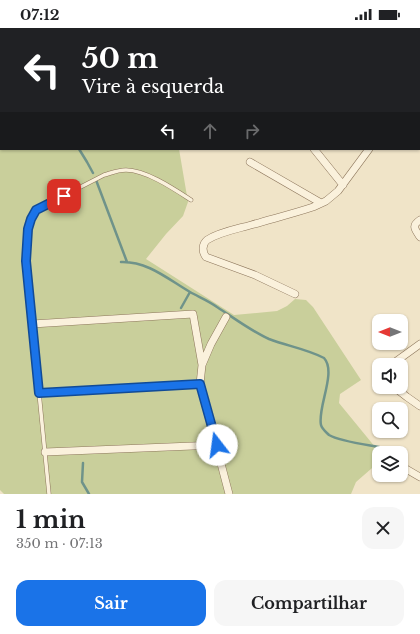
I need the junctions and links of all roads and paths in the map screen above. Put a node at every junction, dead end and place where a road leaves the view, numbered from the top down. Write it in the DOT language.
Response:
graph roads {
  1 [pos="315,150"];
  2 [pos="368,150"];
  3 [pos="250,162"];
  4 [pos="342,185"];
  5 [pos="191,200"];
  6 [pos="321,203"];
  7 [pos="420,220"];
  8 [pos="420,236"];
  9 [pos="295,294"];
  10 [pos="226,317"];
  11 [pos="32,324"];
  12 [pos="420,344"];
  13 [pos="401,358"];
  14 [pos="202,365"];
  15 [pos="200,384"];
  16 [pos="39,393"];
  17 [pos="403,394"];
  18 [pos="420,406"];
  19 [pos="217,445"];
  20 [pos="45,452"];
  21 [pos="408,470"];
  22 [pos="420,477"];
  23 [pos="49,494"];
  24 [pos="229,494"];
  1 -- 4 [label="street"];
  2 -- 4 [label="street"];
  3 -- 6 [label="street"];
  4 -- 6 [label="street"];
  5 -- 11 [label="lane"];
  6 -- 9 [label="street"];
  7 -- 8 [label="street"];
  10 -- 14 [label="street"];
  11 -- 14 [label="street"];
  11 -- 16 [label="lane"];
  12 -- 13 [label="street"];
  14 -- 15 [label="street"];
  15 -- 16 [label="street"];
  15 -- 19 [label="street"];
  16 -- 20 [label="lane"];
  17 -- 18 [label="street"];
  19 -- 20 [label="street"];
  19 -- 24 [label="street"];
  20 -- 23 [label="lane"];
  21 -- 22 [label="street"];
}
